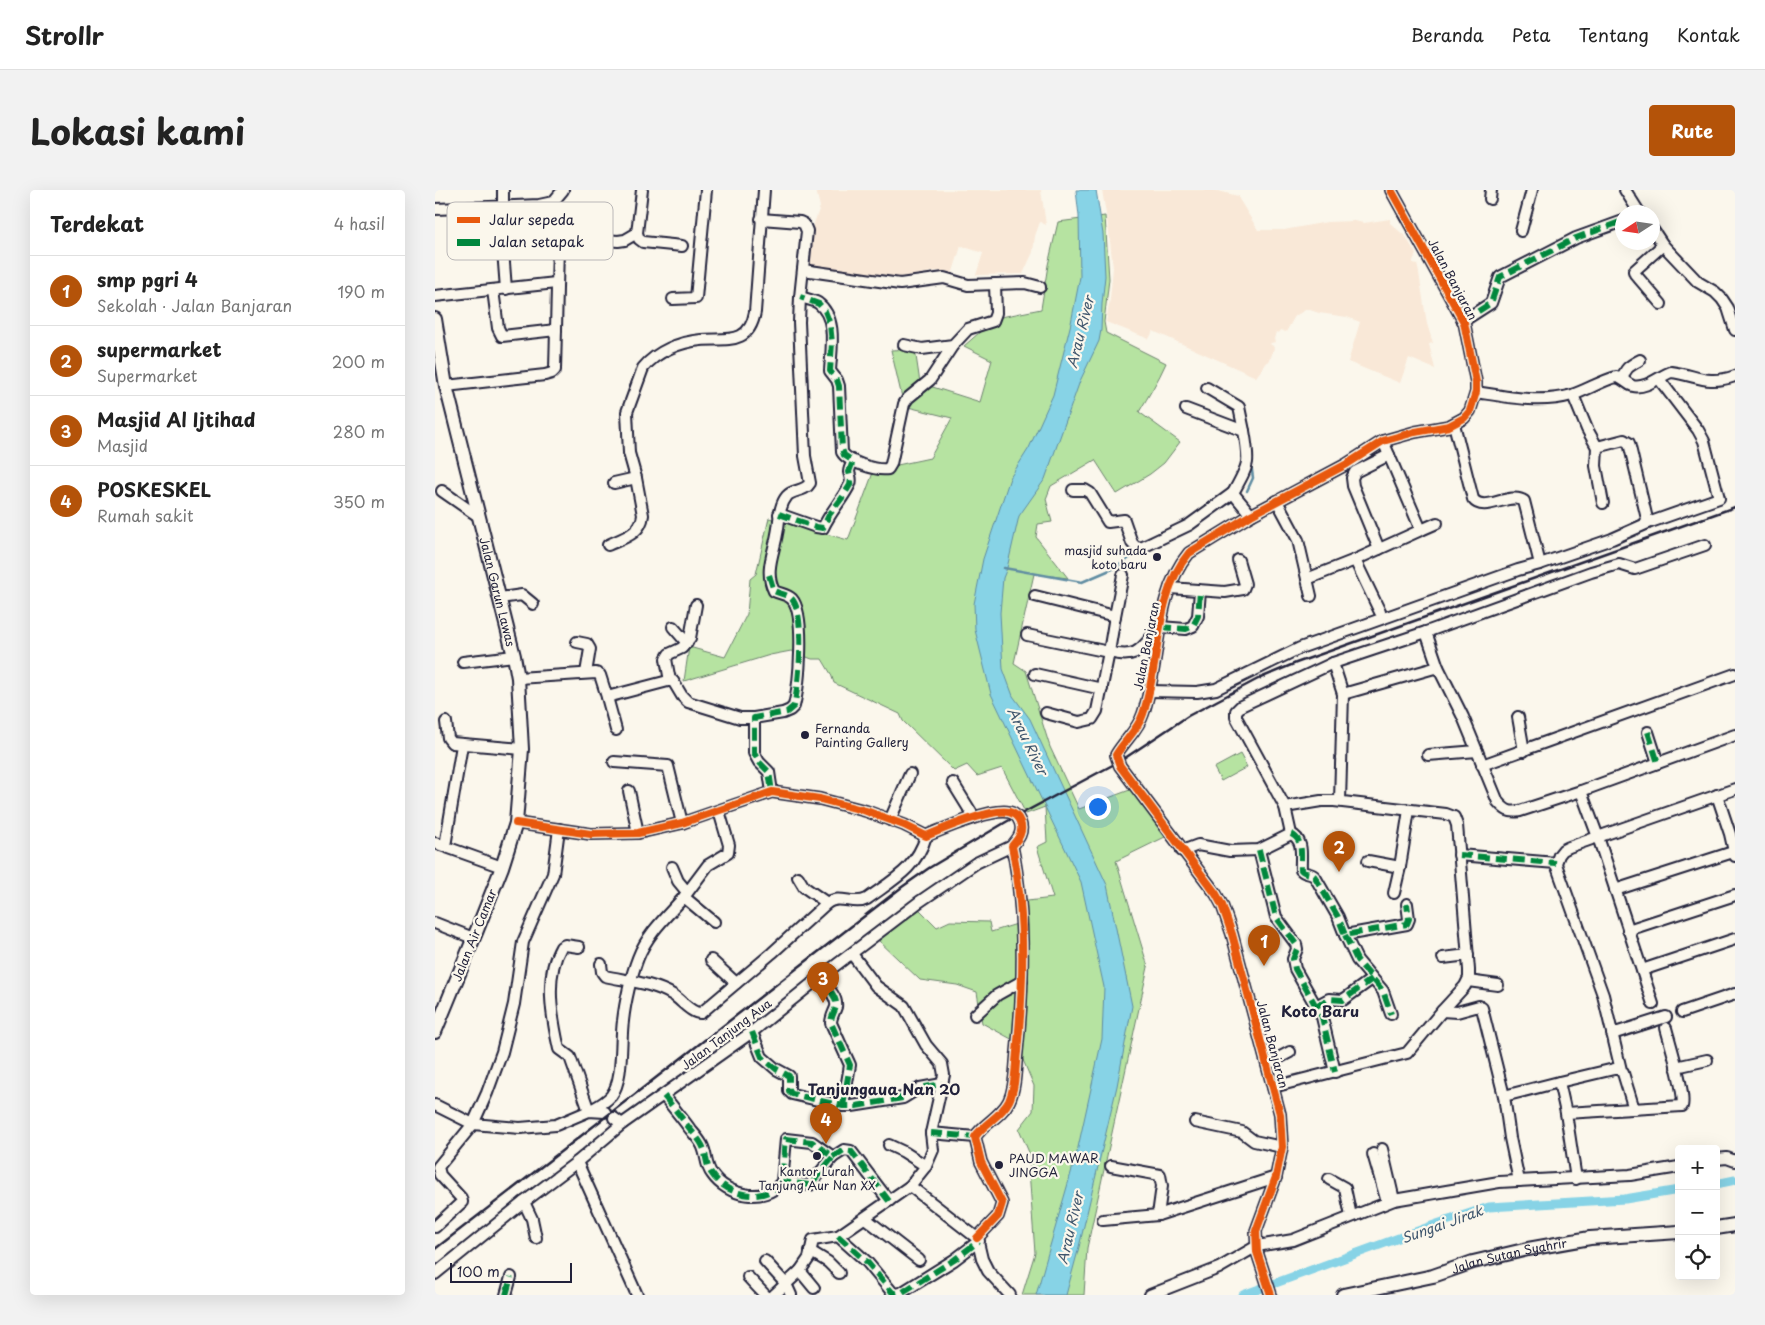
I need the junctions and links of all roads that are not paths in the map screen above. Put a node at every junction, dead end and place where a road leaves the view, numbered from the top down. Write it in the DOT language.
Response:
graph roads {
  1 [pos="563,190"];
  2 [pos="642,190"];
  3 [pos="705,190"];
  4 [pos="764,190"];
  5 [pos="1391,190"];
  6 [pos="1532,190"];
  7 [pos="1625,190"];
  8 [pos="553,202"];
  9 [pos="1634,205"];
  10 [pos="761,219"];
  11 [pos="1615,224"];
  12 [pos="1521,231"];
  13 [pos="637,233"];
  14 [pos="1660,240"];
  15 [pos="613,241"];
  16 [pos="1663,245"];
  17 [pos="682,246"];
  18 [pos="505,260"];
  19 [pos="556,260"];
  20 [pos="803,270"];
  21 [pos="556,283"];
  22 [pos="995,284"];
  23 [pos="1040,287"];
  24 [pos="506,289"];
  25 [pos="493,290"];
  26 [pos="435,296"];
  27 [pos="799,297"];
  28 [pos="673,299"];
  29 [pos="1661,304"];
  30 [pos="435,320"];
  31 [pos="1463,320"];
  32 [pos="556,330"];
  33 [pos="1735,330"];
  34 [pos="904,345"];
  35 [pos="953,345"];
  36 [pos="1640,360"];
  37 [pos="1735,376"];
  38 [pos="1623,379"];
  39 [pos="1659,379"];
  40 [pos="446,386"];
  41 [pos="1207,388"];
  42 [pos="1476,392"];
  43 [pos="1573,395"];
  44 [pos="1186,409"];
  45 [pos="1454,424"];
  46 [pos="1244,431"];
  47 [pos="1383,441"];
  48 [pos="1597,447"];
  49 [pos="1389,455"];
  50 [pos="853,461"];
  51 [pos="636,478"];
  52 [pos="615,483"];
  53 [pos="1073,490"];
  54 [pos="442,492"];
  55 [pos="1235,495"];
  56 [pos="1277,501"];
  57 [pos="1603,502"];
  58 [pos="1249,512"];
  59 [pos="779,514"];
  60 [pos="477,516"];
  61 [pos="1437,523"];
  62 [pos="1648,523"];
  63 [pos="1421,530"];
  64 [pos="608,545"];
  65 [pos="1705,545"];
  66 [pos="1379,549"];
  67 [pos="1238,560"];
  68 [pos="1355,560"];
  69 [pos="1540,564"];
  70 [pos="1123,575"];
  71 [pos="1307,579"];
  72 [pos="1170,588"];
  73 [pos="1200,591"];
  74 [pos="1035,596"];
  75 [pos="1311,596"];
  76 [pos="500,598"];
  77 [pos="533,604"];
  78 [pos="696,605"];
  79 [pos="1380,612"];
  80 [pos="1115,616"];
  81 [pos="673,627"];
  82 [pos="1160,627"];
  83 [pos="1426,632"];
  84 [pos="1027,635"];
  85 [pos="577,642"];
  86 [pos="687,643"];
  87 [pos="1109,652"];
  88 [pos="514,656"];
  89 [pos="463,662"];
  90 [pos="1333,663"];
  91 [pos="1438,667"];
  92 [pos="586,673"];
  93 [pos="1035,674"];
  94 [pos="1735,674"];
  95 [pos="518,678"];
  96 [pos="670,681"];
  97 [pos="1102,689"];
  98 [pos="1149,691"];
  99 [pos="1343,694"];
  100 [pos="607,697"];
  101 [pos="1046,713"];
  102 [pos="1518,717"];
  103 [pos="754,718"];
  104 [pos="446,722"];
  105 [pos="616,730"];
  106 [pos="1648,732"];
  107 [pos="1735,735"];
  108 [pos="462,744"];
  109 [pos="522,749"];
  110 [pos="1477,751"];
  111 [pos="1524,751"];
  112 [pos="1428,755"];
  113 [pos="614,762"];
  114 [pos="1659,763"];
  115 [pos="1482,765"];
  116 [pos="909,774"];
  117 [pos="953,783"];
  118 [pos="1735,789"];
  119 [pos="629,791"];
  120 [pos="1581,791"];
  121 [pos="772,792"];
  122 [pos="1717,795"];
  123 [pos="1340,802"];
  124 [pos="1285,807"];
  125 [pos="719,810"];
  126 [pos="1409,810"];
  127 [pos="974,818"];
  128 [pos="890,820"];
  129 [pos="516,823"];
  130 [pos="682,823"];
  131 [pos="559,830"];
  132 [pos="638,833"];
  133 [pos="1732,833"];
  134 [pos="1291,834"];
  135 [pos="926,836"];
  136 [pos="1598,837"];
  137 [pos="440,844"];
  138 [pos="1012,846"];
  139 [pos="1182,850"];
  140 [pos="1259,850"];
  141 [pos="1734,854"];
  142 [pos="1459,855"];
  143 [pos="1368,861"];
  144 [pos="1556,862"];
  145 [pos="502,866"];
  146 [pos="672,867"];
  147 [pos="1400,867"];
  148 [pos="798,877"];
  149 [pos="1615,890"];
  150 [pos="1394,893"];
  151 [pos="686,894"];
  152 [pos="1735,895"];
  153 [pos="827,903"];
  154 [pos="1407,904"];
  155 [pos="714,922"];
  156 [pos="435,923"];
  157 [pos="1628,930"];
  158 [pos="1345,935"];
  159 [pos="473,938"];
  160 [pos="1735,939"];
  161 [pos="579,947"];
  162 [pos="852,954"];
  163 [pos="1468,955"];
  164 [pos="1443,958"];
  165 [pos="711,960"];
  166 [pos="601,964"];
  167 [pos="1642,970"];
  168 [pos="819,978"];
  169 [pos="1372,979"];
  170 [pos="1468,981"];
  171 [pos="631,982"];
  172 [pos="1022,982"];
  173 [pos="735,983"];
  174 [pos="1498,985"];
  175 [pos="1735,994"];
  176 [pos="1653,1004"];
  177 [pos="1316,1006"];
  178 [pos="1442,1011"];
  179 [pos="1682,1012"];
  180 [pos="1391,1014"];
  181 [pos="975,1016"];
  182 [pos="435,1032"];
  183 [pos="752,1032"];
  184 [pos="1612,1034"];
  185 [pos="1290,1052"];
  186 [pos="1707,1060"];
  187 [pos="1267,1064"];
  188 [pos="1675,1067"];
  189 [pos="1621,1070"];
  190 [pos="1335,1072"];
  191 [pos="1559,1082"];
  192 [pos="942,1084"];
  193 [pos="1273,1087"];
  194 [pos="664,1096"];
  195 [pos="1504,1096"];
  196 [pos="435,1104"];
  197 [pos="843,1106"];
  198 [pos="1635,1109"];
  199 [pos="589,1111"];
  200 [pos="1566,1113"];
  201 [pos="614,1118"];
  202 [pos="1195,1122"];
  203 [pos="473,1124"];
  204 [pos="931,1132"];
  205 [pos="975,1137"];
  206 [pos="889,1145"];
  207 [pos="1282,1147"];
  208 [pos="1378,1151"];
  209 [pos="833,1157"];
  210 [pos="1720,1159"];
  211 [pos="1735,1161"];
  212 [pos="577,1162"];
  213 [pos="926,1166"];
  214 [pos="1111,1166"];
  215 [pos="1675,1168"];
  216 [pos="1276,1177"];
  217 [pos="1329,1179"];
  218 [pos="1575,1179"];
  219 [pos="1519,1181"];
  220 [pos="782,1182"];
  221 [pos="910,1186"];
  222 [pos="1390,1201"];
  223 [pos="524,1202"];
  224 [pos="889,1202"];
  225 [pos="1158,1215"];
  226 [pos="1351,1216"];
  227 [pos="865,1218"];
  228 [pos="1103,1220"];
  229 [pos="1735,1225"];
  230 [pos="435,1227"];
  231 [pos="1720,1227"];
  232 [pos="1675,1232"];
  233 [pos="838,1236"];
  234 [pos="536,1238"];
  235 [pos="978,1240"];
  236 [pos="1257,1249"];
  237 [pos="810,1251"];
  238 [pos="919,1260"];
  239 [pos="765,1261"];
  240 [pos="800,1272"];
  241 [pos="839,1273"];
  242 [pos="435,1274"];
  243 [pos="511,1277"];
  244 [pos="748,1277"];
  245 [pos="786,1284"];
  246 [pos="814,1288"];
  247 [pos="506,1295"];
  248 [pos="637,1295"];
  249 [pos="765,1295"];
  250 [pos="774,1295"];
  251 [pos="791,1295"];
  252 [pos="1010,1295"];
  253 [pos="1150,1295"];
  254 [pos="1271,1295"];
  255 [pos="1343,1295"];
  1 -- 8 [label="street"];
  2 -- 13 [label="street"];
  3 -- 28 [label="street"];
  4 -- 10 [label="street"];
  5 -- 31 [label="street, Jalan Banjaran"];
  6 -- 12 [label="street"];
  7 -- 9 [label="street"];
  10 -- 20 [label="street"];
  10 -- 51 [label="street"];
  11 -- 31 [label="street"];
  13 -- 15 [label="street"];
  13 -- 17 [label="street"];
  14 -- 16 [label="street"];
  16 -- 29 [label="street"];
  16 -- 33 [label="street"];
  18 -- 24 [label="street"];
  19 -- 21 [label="street"];
  20 -- 22 [label="street"];
  20 -- 27 [label="street"];
  21 -- 24 [label="street"];
  21 -- 32 [label="street"];
  22 -- 23 [label="street"];
  22 -- 35 [label="street"];
  24 -- 25 [label="street"];
  25 -- 26 [label="street"];
  25 -- 32 [label="street"];
  27 -- 50 [label="street"];
  27 -- 59 [label="street"];
  30 -- 40 [label="main road, Jalan Garun Lawas"];
  31 -- 42 [label="street, Jalan Banjaran"];
  32 -- 40 [label="street"];
  34 -- 35 [label="street"];
  35 -- 50 [label="street"];
  36 -- 38 [label="street"];
  37 -- 39 [label="street"];
  38 -- 39 [label="street"];
  38 -- 43 [label="street"];
  39 -- 62 [label="street"];
  40 -- 60 [label="main road, Jalan Garun Lawas"];
  41 -- 46 [label="street"];
  42 -- 43 [label="street"];
  42 -- 45 [label="street, Jalan Banjaran"];
  43 -- 48 [label="street"];
  44 -- 46 [label="street"];
  45 -- 47 [label="street, Jalan Banjaran"];
  45 -- 69 [label="street"];
  46 -- 55 [label="street"];
  47 -- 49 [label="street"];
  47 -- 56 [label="street, Jalan Banjaran"];
  48 -- 57 [label="street"];
  48 -- 62 [label="street"];
  49 -- 63 [label="street"];
  49 -- 66 [label="street"];
  50 -- 59 [label="street"];
  51 -- 52 [label="street"];
  51 -- 64 [label="street"];
  53 -- 55 [label="street"];
  54 -- 60 [label="street"];
  55 -- 58 [label="street"];
  56 -- 58 [label="street, Jalan Banjaran"];
  56 -- 71 [label="street"];
  58 -- 72 [label="street, Jalan Banjaran"];
  59 -- 103 [label="street"];
  60 -- 76 [label="main road, Jalan Garun Lawas"];
  61 -- 63 [label="street"];
  62 -- 69 [label="street"];
  63 -- 66 [label="street"];
  65 -- 83 [label="street"];
  66 -- 68 [label="street"];
  67 -- 73 [label="street"];
  68 -- 71 [label="street"];
  68 -- 79 [label="street"];
  69 -- 98 [label="street"];
  70 -- 80 [label="street"];
  71 -- 75 [label="street"];
  72 -- 73 [label="street"];
  72 -- 82 [label="street, Jalan Banjaran"];
  73 -- 82 [label="street"];
  74 -- 80 [label="street"];
  76 -- 77 [label="street"];
  76 -- 88 [label="main road, Jalan Garun Lawas"];
  78 -- 86 [label="street"];
  80 -- 87 [label="street"];
  81 -- 86 [label="street"];
  82 -- 87 [label="street"];
  82 -- 98 [label="street, Jalan Banjaran"];
  83 -- 90 [label="street"];
  83 -- 91 [label="street"];
  84 -- 87 [label="street"];
  85 -- 92 [label="street"];
  86 -- 96 [label="street"];
  87 -- 97 [label="street"];
  88 -- 89 [label="street"];
  88 -- 95 [label="main road, Jalan Garun Lawas"];
  90 -- 99 [label="street"];
  90 -- 124 [label="street"];
  91 -- 99 [label="street"];
  91 -- 110 [label="street"];
  92 -- 95 [label="street"];
  92 -- 100 [label="street"];
  93 -- 97 [label="street"];
  94 -- 111 [label="street"];
  95 -- 109 [label="main road, Jalan Garun Lawas"];
  96 -- 100 [label="street"];
  96 -- 103 [label="street"];
  97 -- 101 [label="street"];
  98 -- 139 [label="street, Jalan Banjaran"];
  99 -- 123 [label="street"];
  100 -- 105 [label="street"];
  102 -- 111 [label="street"];
  103 -- 121 [label="street"];
  104 -- 108 [label="street"];
  106 -- 114 [label="street"];
  107 -- 114 [label="street"];
  108 -- 109 [label="street"];
  108 -- 137 [label="street"];
  109 -- 129 [label="main road, Jalan Garun Lawas"];
  110 -- 112 [label="street"];
  110 -- 115 [label="street"];
  111 -- 115 [label="street"];
  113 -- 130 [label="street"];
  114 -- 120 [label="street"];
  115 -- 120 [label="street"];
  116 -- 128 [label="street"];
  117 -- 127 [label="street"];
  118 -- 122 [label="street"];
  119 -- 132 [label="street"];
  120 -- 136 [label="street"];
  121 -- 125 [label="street"];
  121 -- 128 [label="street"];
  122 -- 133 [label="street"];
  122 -- 136 [label="street"];
  123 -- 124 [label="street"];
  123 -- 126 [label="street"];
  124 -- 134 [label="street"];
  125 -- 130 [label="street"];
  125 -- 151 [label="street"];
  126 -- 142 [label="street"];
  126 -- 147 [label="street"];
  127 -- 135 [label="street"];
  127 -- 138 [label="street"];
  128 -- 135 [label="street"];
  129 -- 131 [label="street"];
  129 -- 145 [label="main road, Jalan Garun Lawas"];
  130 -- 132 [label="street"];
  131 -- 132 [label="street"];
  131 -- 203 [label="street"];
  133 -- 141 [label="street"];
  134 -- 140 [label="street"];
  134 -- 158 [label="street"];
  135 -- 153 [label="street"];
  136 -- 144 [label="street"];
  136 -- 149 [label="street"];
  137 -- 145 [label="street"];
  138 -- 162 [label="street, Jalan Tanjung Aua"];
  138 -- 172 [label="street"];
  139 -- 140 [label="street"];
  139 -- 187 [label="street, Jalan Banjaran"];
  140 -- 177 [label="street"];
  141 -- 149 [label="street"];
  142 -- 144 [label="street"];
  142 -- 163 [label="street"];
  143 -- 147 [label="street"];
  144 -- 184 [label="street"];
  145 -- 159 [label="main road, Jalan Air Camar"];
  146 -- 151 [label="street"];
  147 -- 150 [label="street"];
  148 -- 153 [label="street"];
  149 -- 157 [label="street"];
  151 -- 155 [label="street"];
  151 -- 171 [label="street"];
  152 -- 157 [label="street"];
  153 -- 173 [label="street"];
  154 -- 158 [label="street"];
  156 -- 159 [label="street"];
  157 -- 167 [label="street"];
  158 -- 169 [label="street"];
  159 -- 182 [label="main road, Jalan Air Camar"];
  160 -- 167 [label="street"];
  161 -- 199 [label="street"];
  162 -- 168 [label="street, Jalan Tanjung Aua"];
  162 -- 192 [label="street"];
  163 -- 164 [label="street"];
  163 -- 170 [label="street"];
  165 -- 173 [label="street"];
  166 -- 171 [label="street"];
  167 -- 176 [label="street"];
  168 -- 183 [label="street, Jalan Tanjung Aua"];
  168 -- 197 [label="street"];
  169 -- 177 [label="street"];
  169 -- 180 [label="street"];
  170 -- 174 [label="street"];
  170 -- 178 [label="street"];
  171 -- 173 [label="street"];
  171 -- 199 [label="street"];
  172 -- 181 [label="street"];
  172 -- 205 [label="street"];
  175 -- 179 [label="street"];
  177 -- 190 [label="street"];
  178 -- 190 [label="street"];
  178 -- 195 [label="street"];
  183 -- 194 [label="street, Jalan Tanjung Aua"];
  183 -- 197 [label="street"];
  184 -- 188 [label="street"];
  184 -- 189 [label="street"];
  185 -- 187 [label="street"];
  186 -- 188 [label="street"];
  187 -- 193 [label="street, Jalan Banjaran"];
  188 -- 198 [label="street"];
  189 -- 191 [label="street"];
  189 -- 198 [label="street"];
  190 -- 193 [label="street"];
  191 -- 195 [label="street"];
  191 -- 200 [label="street"];
  192 -- 197 [label="street"];
  192 -- 204 [label="street"];
  193 -- 207 [label="street, Jalan Banjaran"];
  194 -- 201 [label="street, Jalan Tanjung Aua"];
  194 -- 220 [label="street"];
  195 -- 219 [label="street"];
  196 -- 203 [label="street"];
  198 -- 200 [label="street"];
  199 -- 201 [label="street"];
  199 -- 203 [label="street"];
  200 -- 218 [label="street"];
  201 -- 212 [label="street, Jalan Tanjung Aua"];
  202 -- 207 [label="street"];
  203 -- 230 [label="street"];
  204 -- 205 [label="street"];
  204 -- 213 [label="street"];
  205 -- 235 [label="street"];
  206 -- 213 [label="street"];
  207 -- 216 [label="street, Jalan Banjaran"];
  208 -- 222 [label="street"];
  209 -- 220 [label="street"];
  209 -- 220 [label="street"];
  209 -- 224 [label="street"];
  210 -- 211 [label="street"];
  212 -- 223 [label="street, Jalan Tanjung Aua"];
  212 -- 248 [label="street"];
  213 -- 221 [label="street"];
  214 -- 225 [label="street"];
  215 -- 218 [label="street"];
  216 -- 225 [label="street"];
  216 -- 236 [label="street, Jalan Banjaran"];
  217 -- 226 [label="street"];
  218 -- 219 [label="street"];
  219 -- 222 [label="street"];
  221 -- 224 [label="street"];
  221 -- 235 [label="street"];
  222 -- 226 [label="street"];
  223 -- 234 [label="street"];
  223 -- 242 [label="street, Jalan Tanjung Aua"];
  224 -- 227 [label="street"];
  225 -- 228 [label="street"];
  226 -- 236 [label="street"];
  227 -- 233 [label="street"];
  227 -- 238 [label="street"];
  229 -- 231 [label="main road"];
  232 -- 255 [label="main road, Jalan Sutan Syahrir"];
  233 -- 235 [label="street"];
  233 -- 237 [label="street"];
  235 -- 252 [label="street"];
  236 -- 253 [label="street"];
  236 -- 254 [label="street"];
  237 -- 240 [label="street"];
  237 -- 241 [label="street"];
  239 -- 245 [label="street"];
  240 -- 245 [label="street"];
  240 -- 246 [label="street"];
  243 -- 247 [label="street"];
  244 -- 249 [label="street"];
  245 -- 250 [label="street"];
  245 -- 251 [label="street"];
}
